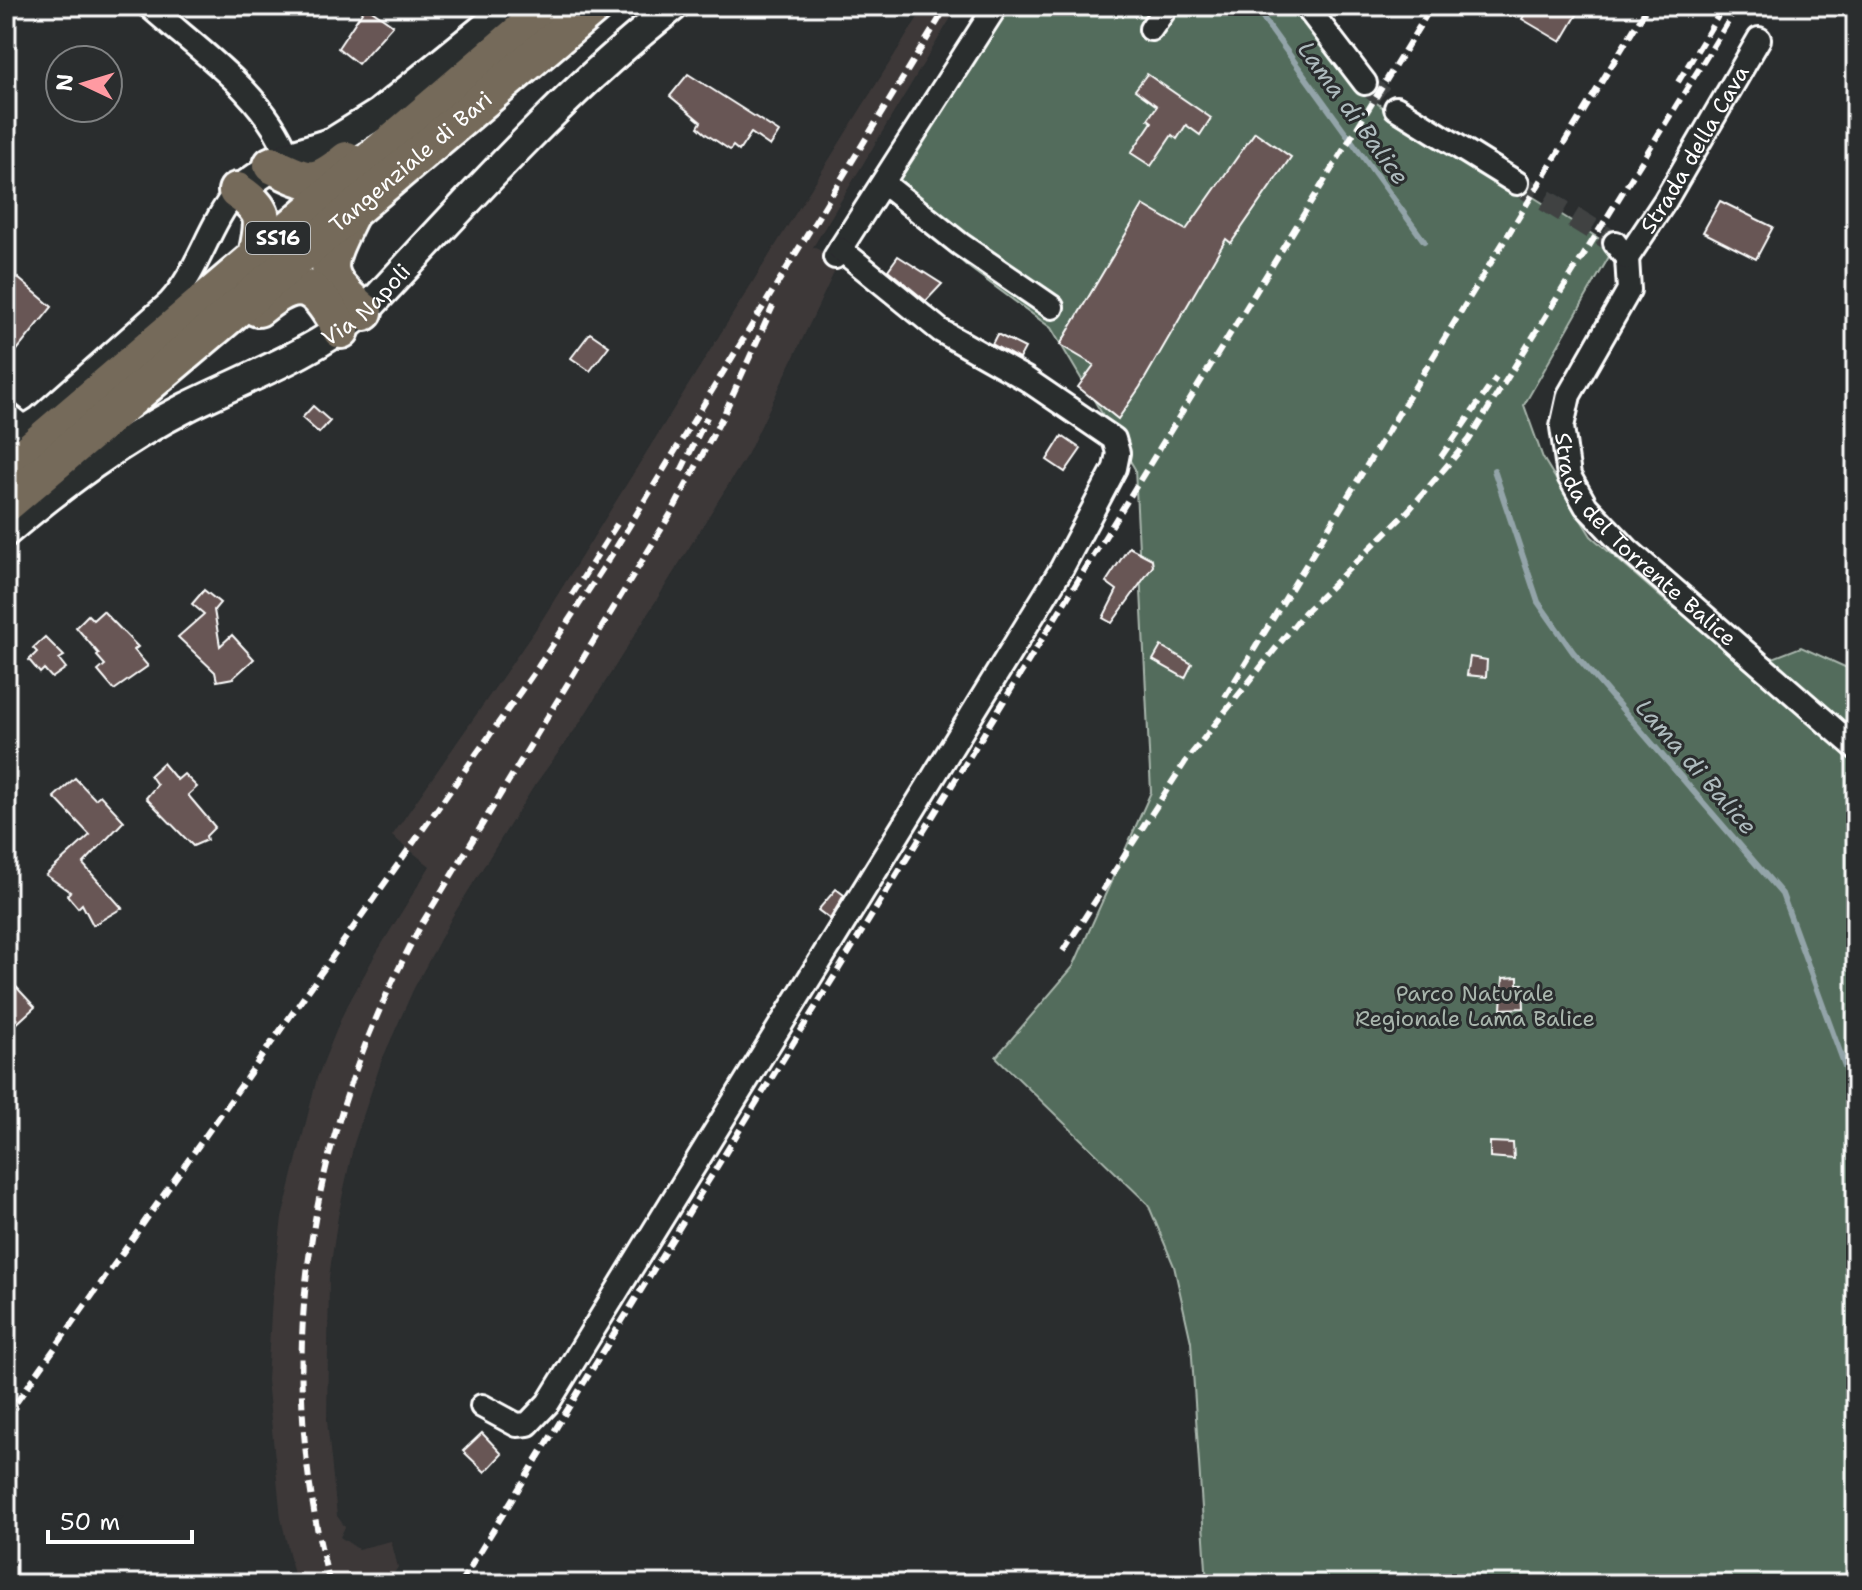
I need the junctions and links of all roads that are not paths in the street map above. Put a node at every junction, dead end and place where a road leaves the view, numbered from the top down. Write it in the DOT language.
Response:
graph roads {
  1 [pos="149,6"];
  2 [pos="511,6"];
  3 [pos="551,6"];
  4 [pos="594,6"];
  5 [pos="674,6"];
  6 [pos="996,6"];
  7 [pos="1167,6"];
  8 [pos="1306,6"];
  9 [pos="1151,29"];
  10 [pos="1759,39"];
  11 [pos="1365,83"];
  12 [pos="1396,108"];
  13 [pos="409,127"];
  14 [pos="280,161"];
  15 [pos="883,183"];
  16 [pos="1517,183"];
  17 [pos="237,191"];
  18 [pos="350,213"];
  19 [pos="1621,250"];
  20 [pos="257,256"];
  21 [pos="1052,307"];
  22 [pos="352,321"];
  23 [pos="188,348"];
  24 [pos="6,413"];
  25 [pos="15,434"];
  26 [pos="6,471"];
  27 [pos="6,504"];
  28 [pos="6,532"];
  29 [pos="1856,748"];
  30 [pos="482,1406"];
  1 -- 14 [label="street"];
  2 -- 14 [label="street"];
  3 -- 13 [label="highway, Tangenziale di Bari / SS16"];
  4 -- 18 [label="highway, Tangenziale di Bari / SS16"];
  5 -- 22 [label="street, Via Napoli"];
  6 -- 15 [label="street"];
  7 -- 9 [label="street"];
  8 -- 11 [label="street"];
  10 -- 19 [label="street, Strada della Cava"];
  12 -- 16 [label="street"];
  13 -- 14 [label="highway"];
  13 -- 20 [label="highway, Tangenziale di Bari / SS16"];
  14 -- 17 [label="street"];
  15 -- 21 [label="street"];
  15 -- 30 [label="street"];
  17 -- 20 [label="highway"];
  17 -- 25 [label="street"];
  18 -- 22 [label="highway"];
  18 -- 23 [label="highway, Tangenziale di Bari / SS16"];
  19 -- 29 [label="street, Strada del Torrente Balice"];
  20 -- 26 [label="highway, Tangenziale di Bari / SS16"];
  22 -- 23 [label="highway"];
  22 -- 28 [label="street, Via Napoli"];
  23 -- 27 [label="highway, Tangenziale di Bari / SS16"];
  24 -- 25 [label="street"];
}
